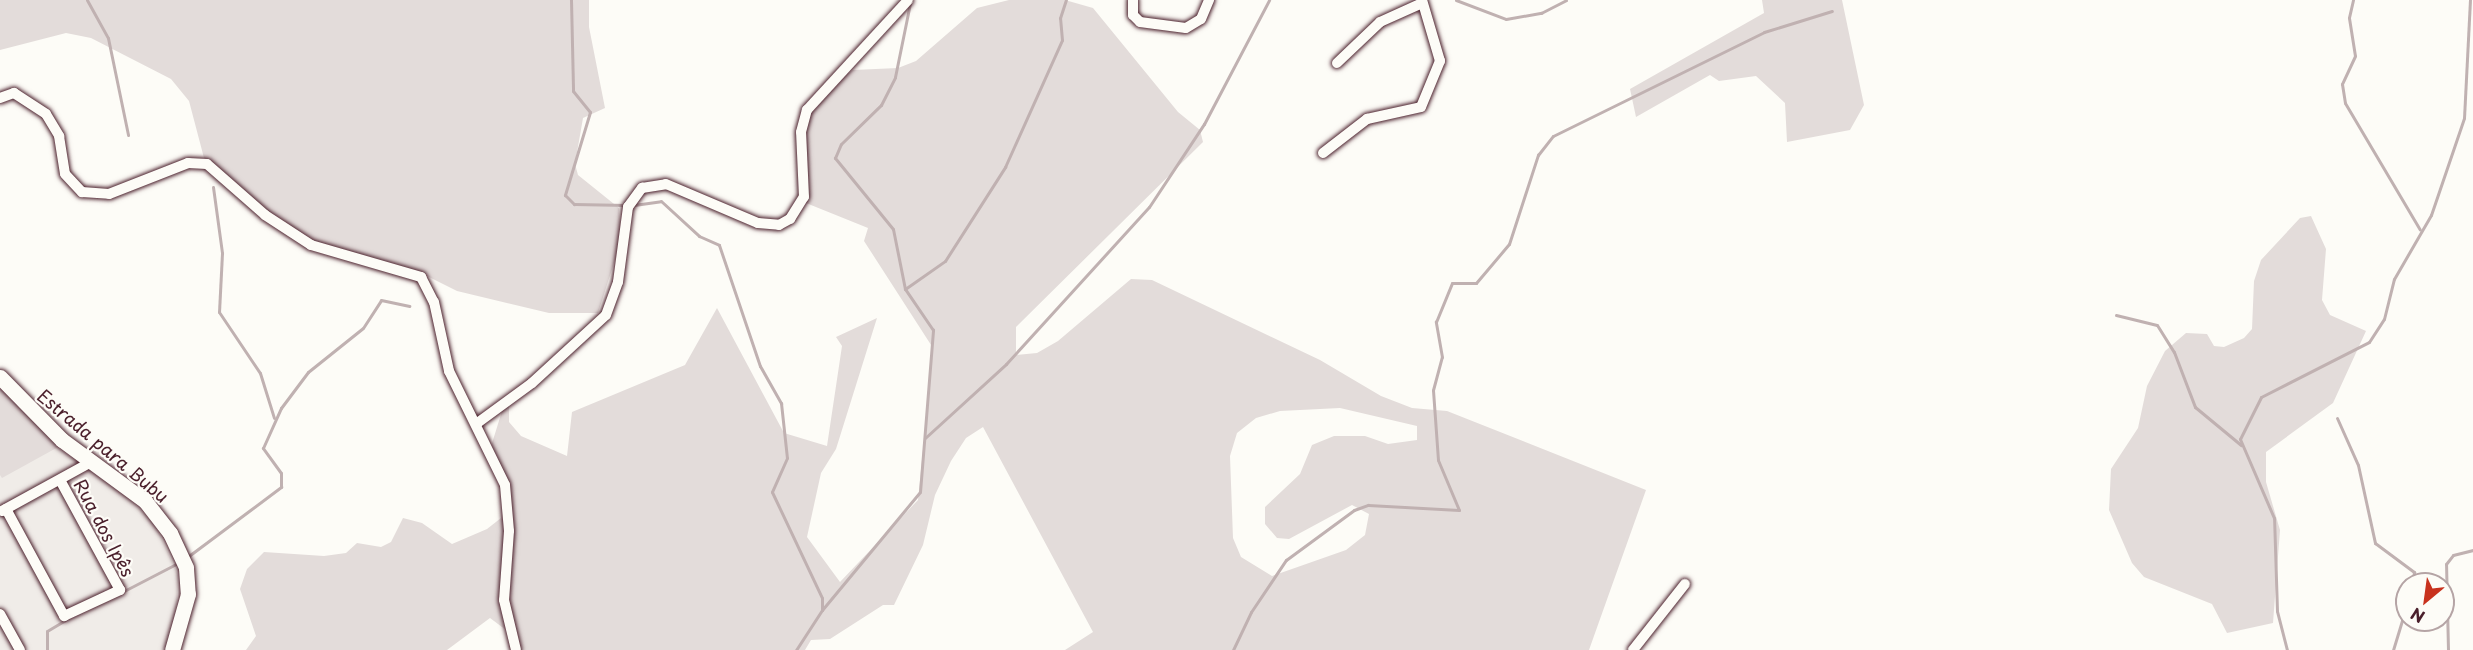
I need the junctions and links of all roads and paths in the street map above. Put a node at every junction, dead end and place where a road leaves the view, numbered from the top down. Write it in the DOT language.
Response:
graph roads {
  1 [pos="908,0"];
  2 [pos="1133,0"];
  3 [pos="1209,0"];
  4 [pos="1422,1"];
  5 [pos="1337,63"];
  6 [pos="0,98"];
  7 [pos="1323,153"];
  8 [pos="0,377"];
  9 [pos="476,424"];
  10 [pos="91,462"];
  11 [pos="60,480"];
  12 [pos="3,510"];
  13 [pos="1686,584"];
  14 [pos="0,614"];
  15 [pos="20,650"];
  16 [pos="172,650"];
  17 [pos="516,650"];
  18 [pos="1633,650"];
  1 -- 9 [label="street"];
  2 -- 3 [label="street"];
  4 -- 5 [label="street"];
  4 -- 7 [label="street"];
  6 -- 9 [label="street"];
  8 -- 10 [label="street, Estrada para Bubu"];
  9 -- 17 [label="street"];
  10 -- 11 [label="street"];
  10 -- 16 [label="street, Estrada para Bubu"];
  11 -- 12 [label="street"];
  11 -- 12 [label="street, Rua dos Ipês"];
  13 -- 18 [label="street"];
  14 -- 15 [label="street"];
}
